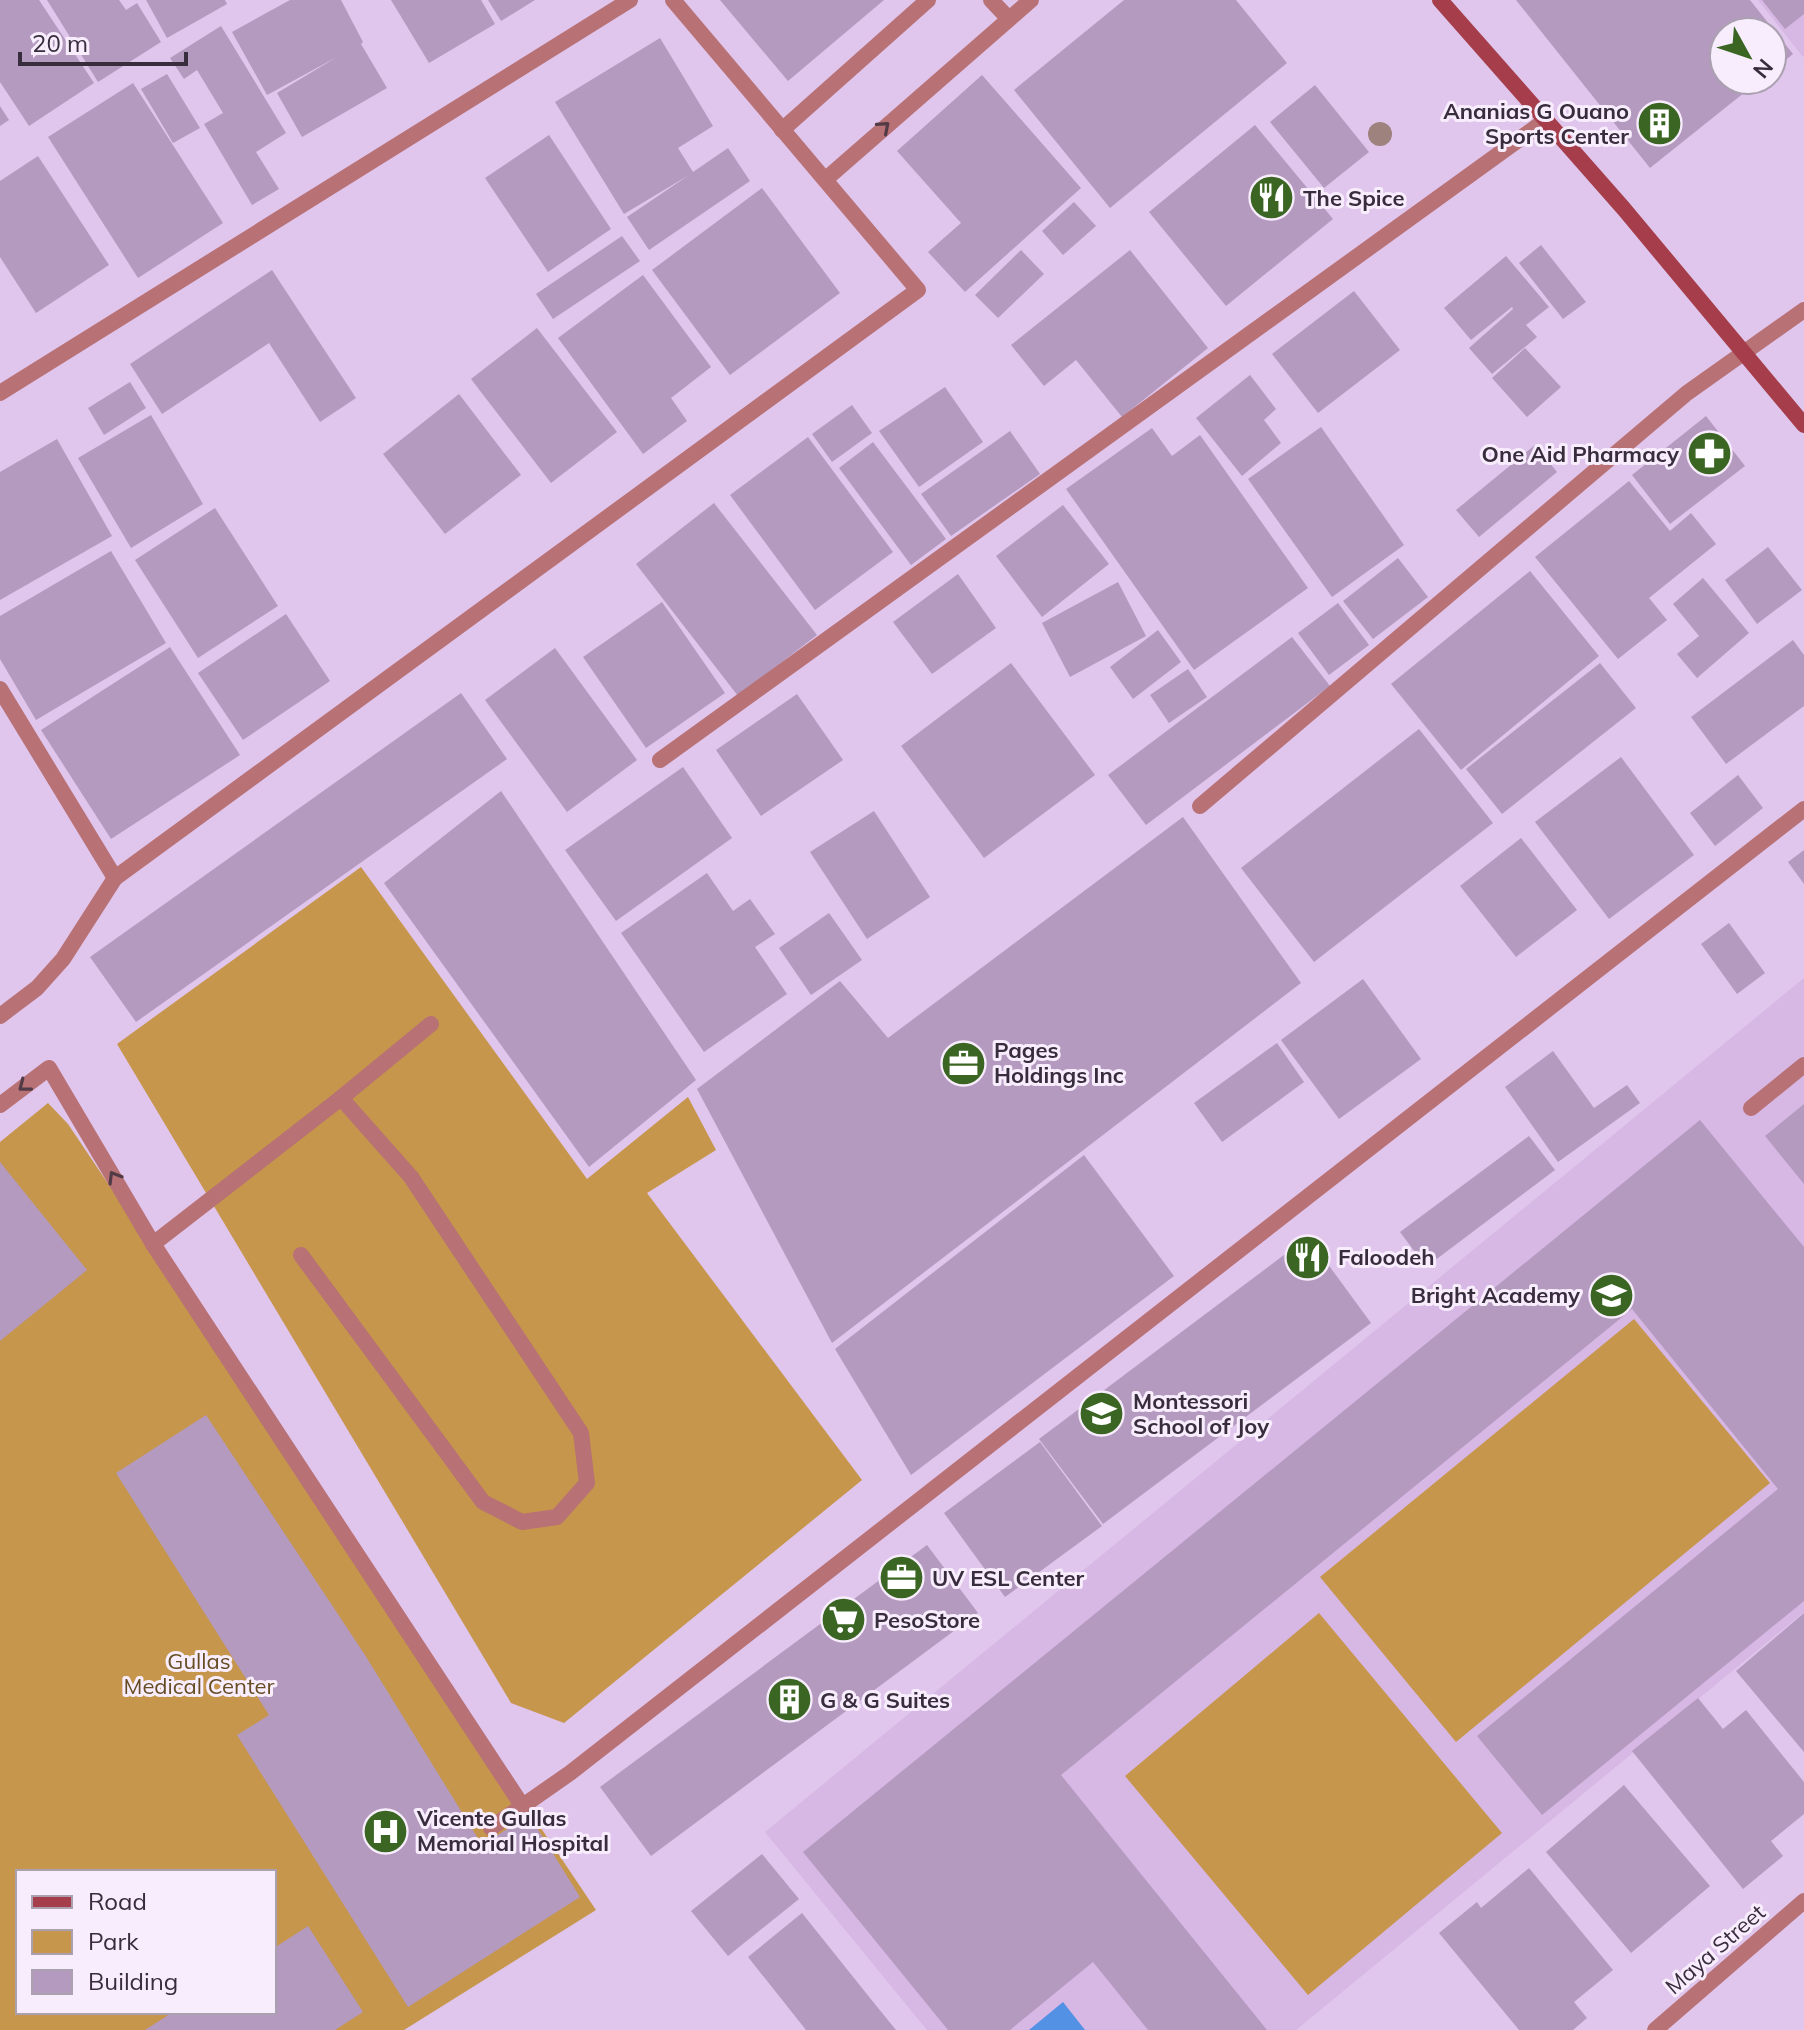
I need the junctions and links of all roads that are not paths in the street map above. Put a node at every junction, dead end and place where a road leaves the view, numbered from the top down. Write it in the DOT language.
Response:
graph roads {
  1 [pos="630,0"];
  2 [pos="673,0"];
  3 [pos="928,0"];
  4 [pos="991,0"];
  5 [pos="1031,0"];
  6 [pos="1440,0"];
  7 [pos="1008,18"];
  8 [pos="1546,120"];
  9 [pos="782,130"];
  10 [pos="826,179"];
  11 [pos="1804,310"];
  12 [pos="1744,352"];
  13 [pos="0,393"];
  14 [pos="1804,425"];
  15 [pos="0,689"];
  16 [pos="660,760"];
  17 [pos="1200,806"];
  18 [pos="1804,809"];
  19 [pos="115,878"];
  20 [pos="0,1016"];
  21 [pos="431,1024"];
  22 [pos="1804,1065"];
  23 [pos="341,1098"];
  24 [pos="0,1105"];
  25 [pos="1751,1108"];
  26 [pos="153,1244"];
  27 [pos="301,1255"];
  28 [pos="523,1807"];
  29 [pos="491,1828"];
  30 [pos="1804,1901"];
  31 [pos="1655,2030"];
  1 -- 13 [label="street"];
  2 -- 9 [label="street"];
  3 -- 9 [label="street"];
  4 -- 7 [label="street"];
  5 -- 7 [label="street"];
  6 -- 8 [label="main road"];
  10 -- 7 [label="street, one-way"];
  8 -- 12 [label="main road"];
  8 -- 16 [label="street"];
  9 -- 10 [label="street"];
  10 -- 19 [label="street"];
  11 -- 12 [label="street"];
  12 -- 14 [label="main road"];
  12 -- 17 [label="street"];
  15 -- 19 [label="street"];
  18 -- 28 [label="street"];
  19 -- 20 [label="street"];
  21 -- 23 [label="street"];
  22 -- 25 [label="street"];
  23 -- 26 [label="street"];
  23 -- 27 [label="street"];
  26 -- 24 [label="street, one-way"];
  26 -- 28 [label="street"];
  28 -- 29 [label="street"];
  30 -- 31 [label="street, Maya Street"];
}
